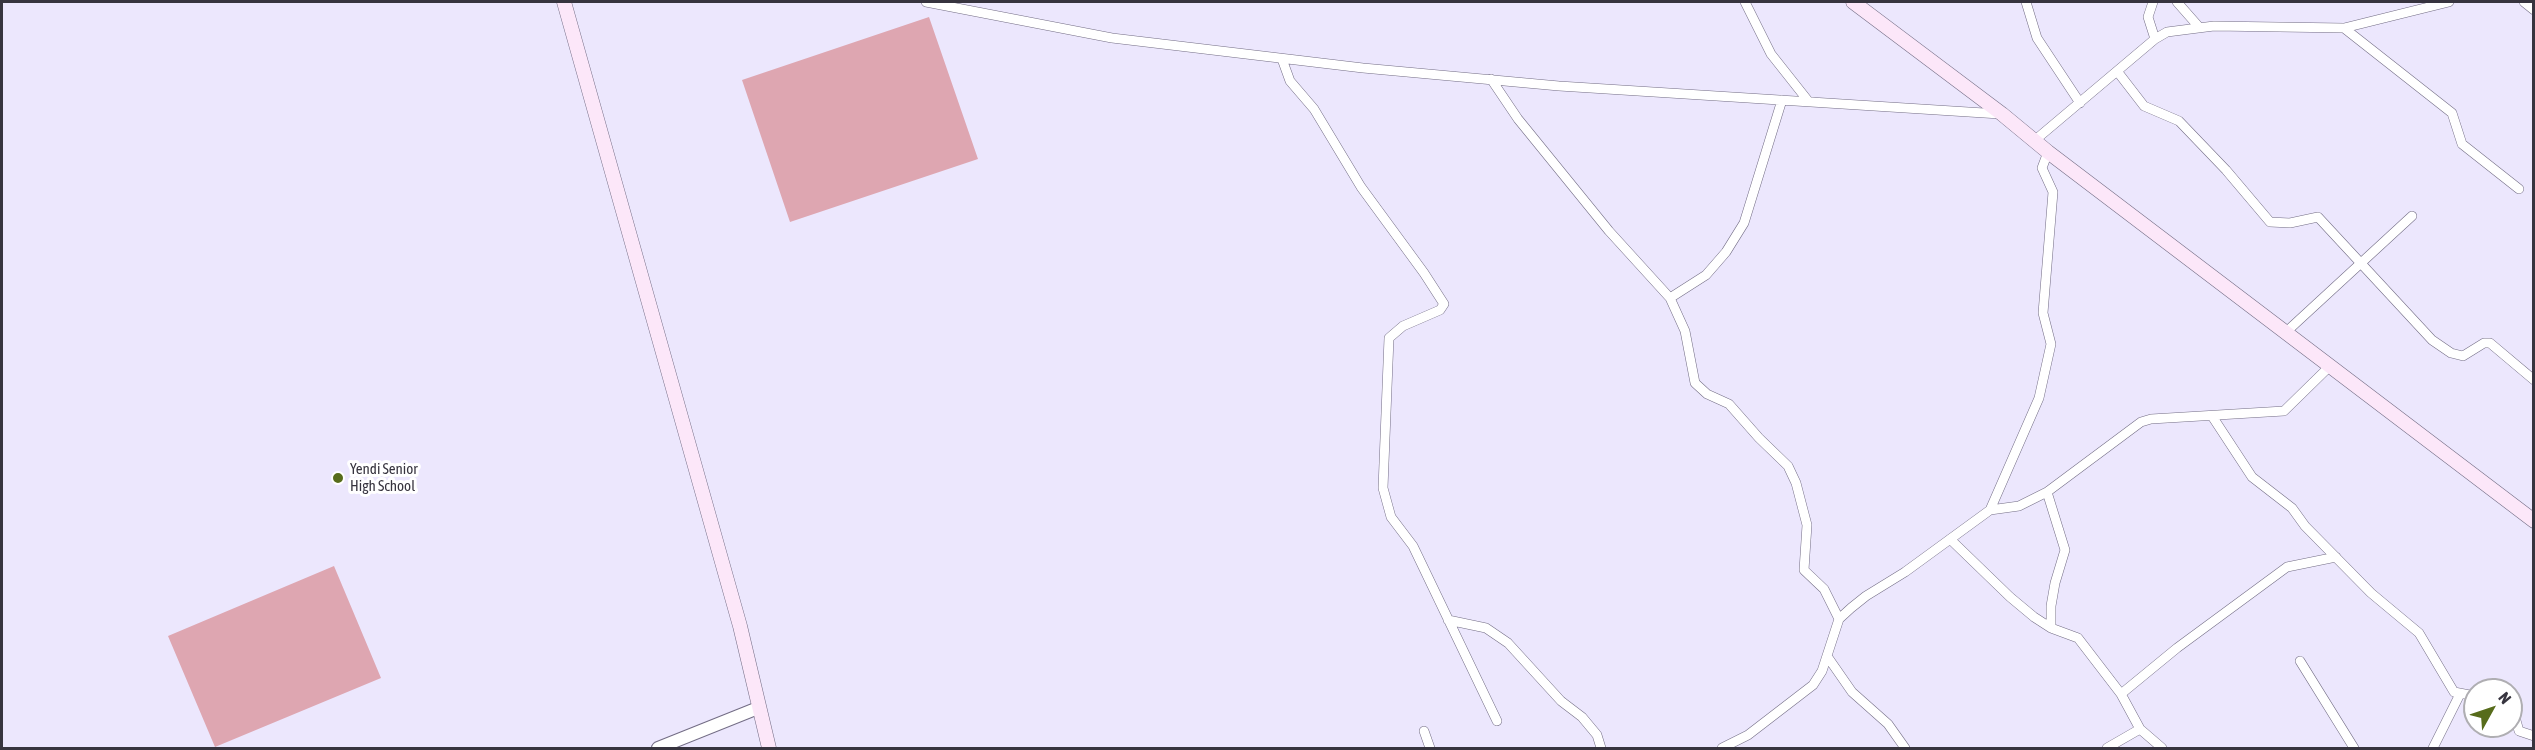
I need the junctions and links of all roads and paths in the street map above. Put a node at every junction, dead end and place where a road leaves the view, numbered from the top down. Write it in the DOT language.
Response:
graph roads {
  1 [pos="564,2"];
  2 [pos="926,2"];
  3 [pos="1744,2"];
  4 [pos="1853,2"];
  5 [pos="2026,2"];
  6 [pos="2153,2"];
  7 [pos="2177,2"];
  8 [pos="2449,2"];
  9 [pos="2524,2"];
  10 [pos="2534,10"];
  11 [pos="2199,27"];
  12 [pos="2344,28"];
  13 [pos="2155,39"];
  14 [pos="1282,59"];
  15 [pos="2117,71"];
  16 [pos="1491,79"];
  17 [pos="1782,100"];
  18 [pos="1809,102"];
  19 [pos="2080,103"];
  20 [pos="2002,114"];
  21 [pos="2034,141"];
  22 [pos="2048,152"];
  23 [pos="2519,189"];
  24 [pos="2412,216"];
  25 [pos="2358,263"];
  26 [pos="1670,298"];
  27 [pos="2285,333"];
  28 [pos="2330,366"];
  29 [pos="2534,380"];
  30 [pos="2212,417"];
  31 [pos="2047,492"];
  32 [pos="1990,510"];
  33 [pos="2534,521"];
  34 [pos="1950,539"];
  35 [pos="2336,557"];
  36 [pos="1839,619"];
  37 [pos="1448,620"];
  38 [pos="2051,628"];
  39 [pos="1827,656"];
  40 [pos="2300,661"];
  41 [pos="2121,694"];
  42 [pos="2460,694"];
  43 [pos="2463,694"];
  44 [pos="758,708"];
  45 [pos="1497,721"];
  46 [pos="2140,729"];
  47 [pos="1424,731"];
  48 [pos="658,748"];
  49 [pos="769,748"];
  50 [pos="1430,748"];
  51 [pos="1601,748"];
  52 [pos="1722,748"];
  53 [pos="1905,748"];
  54 [pos="2107,748"];
  55 [pos="2162,748"];
  56 [pos="2354,748"];
  57 [pos="2433,748"];
  1 -- 44 [label="main road"];
  2 -- 14 [label="street"];
  3 -- 18 [label="street"];
  4 -- 20 [label="main road"];
  5 -- 19 [label="street"];
  6 -- 13 [label="street"];
  7 -- 11 [label="street"];
  8 -- 12 [label="street"];
  9 -- 10 [label="street"];
  11 -- 12 [label="street"];
  11 -- 13 [label="street"];
  12 -- 23 [label="street"];
  13 -- 15 [label="street"];
  14 -- 16 [label="street"];
  14 -- 37 [label="street"];
  15 -- 19 [label="street"];
  15 -- 25 [label="street"];
  16 -- 17 [label="street"];
  16 -- 26 [label="street"];
  17 -- 18 [label="street"];
  17 -- 26 [label="street"];
  18 -- 20 [label="street"];
  19 -- 21 [label="street"];
  20 -- 21 [label="main road"];
  21 -- 22 [label="main road"];
  22 -- 27 [label="main road"];
  22 -- 32 [label="street"];
  24 -- 25 [label="street"];
  25 -- 27 [label="street"];
  25 -- 29 [label="street"];
  26 -- 36 [label="street"];
  27 -- 28 [label="main road"];
  28 -- 30 [label="street"];
  28 -- 33 [label="main road"];
  30 -- 31 [label="street"];
  30 -- 35 [label="street"];
  31 -- 32 [label="street"];
  31 -- 38 [label="street"];
  32 -- 34 [label="street"];
  34 -- 36 [label="street"];
  34 -- 38 [label="street"];
  35 -- 41 [label="street"];
  35 -- 42 [label="street"];
  36 -- 39 [label="street"];
  37 -- 45 [label="street"];
  37 -- 51 [label="street"];
  38 -- 41 [label="street"];
  39 -- 52 [label="street"];
  39 -- 53 [label="street"];
  40 -- 56 [label="street"];
  41 -- 46 [label="street"];
  42 -- 43 [label="street"];
  42 -- 57 [label="street"];
  44 -- 48 [label="street"];
  44 -- 49 [label="main road"];
  46 -- 54 [label="street"];
  46 -- 55 [label="street"];
  47 -- 50 [label="street"];
}
